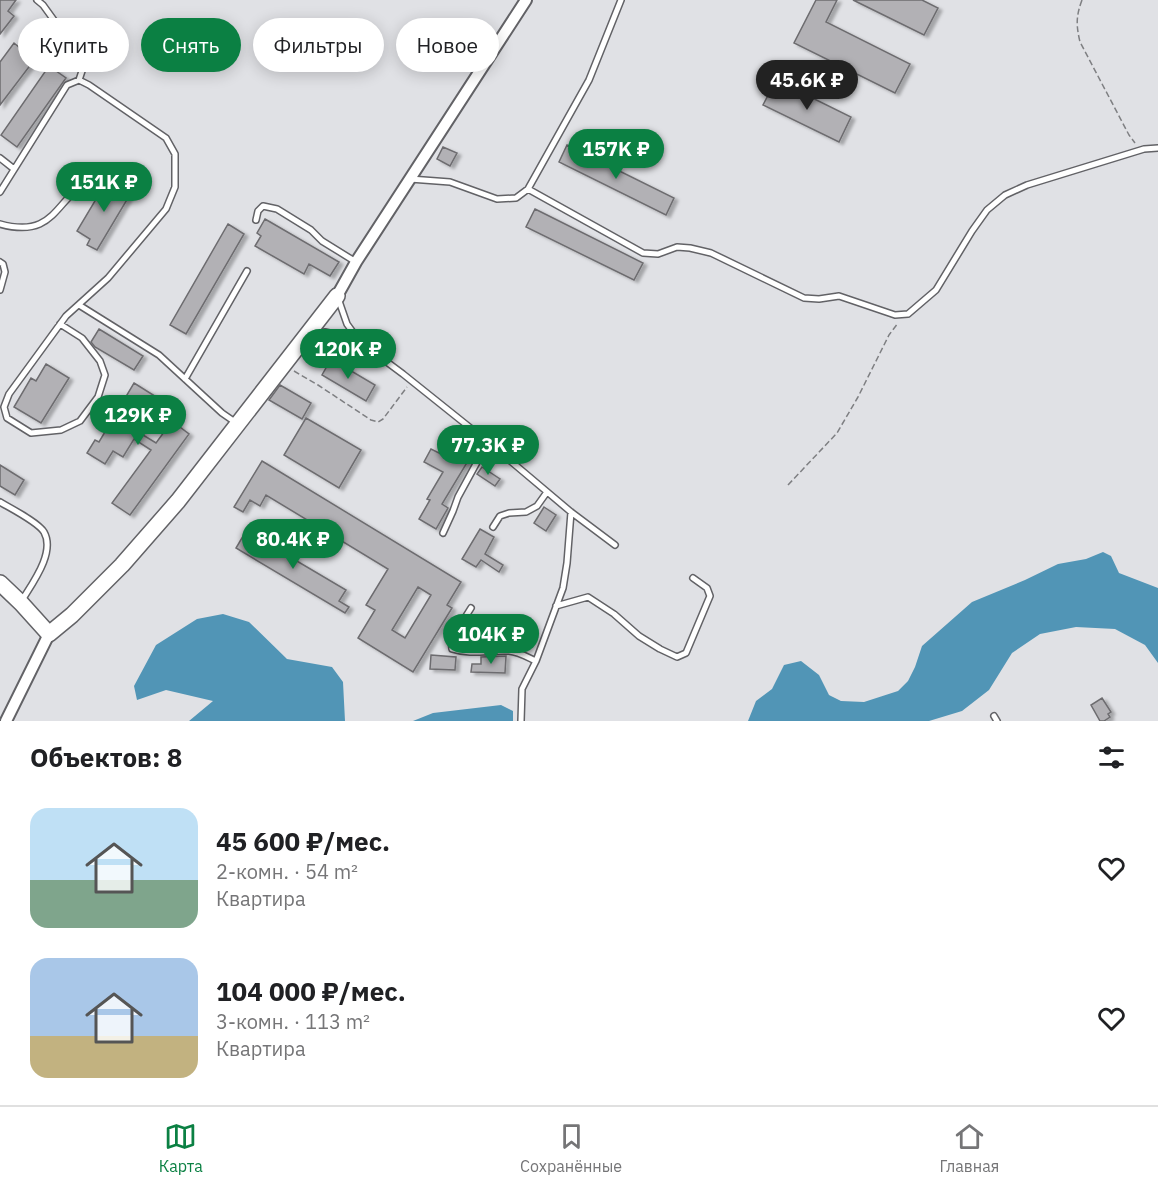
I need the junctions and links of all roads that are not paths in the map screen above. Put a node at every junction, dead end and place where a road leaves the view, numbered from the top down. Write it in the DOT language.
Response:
graph roads {
  1 [pos="37,0"];
  2 [pos="526,0"];
  3 [pos="621,0"];
  4 [pos="79,80"];
  5 [pos="1158,148"];
  6 [pos="0,158"];
  7 [pos="14,169"];
  8 [pos="112,170"];
  9 [pos="410,178"];
  10 [pos="528,189"];
  11 [pos="0,192"];
  12 [pos="256,220"];
  13 [pos="0,224"];
  14 [pos="0,262"];
  15 [pos="356,262"];
  16 [pos="247,271"];
  17 [pos="0,290"];
  18 [pos="337,296"];
  19 [pos="79,305"];
  20 [pos="60,324"];
  21 [pos="307,336"];
  22 [pos="360,342"];
  23 [pos="185,379"];
  24 [pos="239,424"];
  25 [pos="488,442"];
  26 [pos="547,492"];
  27 [pos="0,502"];
  28 [pos="571,512"];
  29 [pos="493,527"];
  30 [pos="442,533"];
  31 [pos="615,545"];
  32 [pos="693,578"];
  33 [pos="0,583"];
  34 [pos="21,603"];
  35 [pos="556,606"];
  36 [pos="471,608"];
  37 [pos="49,634"];
  38 [pos="536,661"];
  39 [pos="6,721"];
  40 [pos="521,721"];
  1 -- 4 [label="lane"];
  2 -- 9 [label="street"];
  3 -- 10 [label="lane"];
  4 -- 7 [label="lane"];
  4 -- 19 [label="lane"];
  5 -- 10 [label="lane"];
  6 -- 7 [label="lane"];
  7 -- 11 [label="lane"];
  8 -- 13 [label="lane"];
  9 -- 10 [label="lane"];
  9 -- 15 [label="street"];
  12 -- 15 [label="lane"];
  14 -- 17 [label="lane"];
  15 -- 18 [label="street"];
  16 -- 23 [label="lane"];
  18 -- 21 [label="street"];
  18 -- 22 [label="lane"];
  19 -- 20 [label="lane"];
  19 -- 23 [label="lane"];
  20 -- 20 [label="lane"];
  21 -- 22 [label="lane"];
  21 -- 24 [label="street"];
  22 -- 25 [label="lane"];
  23 -- 24 [label="lane"];
  24 -- 37 [label="street"];
  25 -- 26 [label="lane"];
  25 -- 30 [label="lane"];
  26 -- 28 [label="lane"];
  26 -- 29 [label="lane"];
  27 -- 34 [label="lane"];
  28 -- 31 [label="lane"];
  28 -- 35 [label="lane"];
  32 -- 35 [label="lane"];
  33 -- 34 [label="street"];
  34 -- 37 [label="street"];
  35 -- 38 [label="lane"];
  36 -- 38 [label="lane"];
  37 -- 39 [label="street"];
  38 -- 40 [label="lane"];
}
